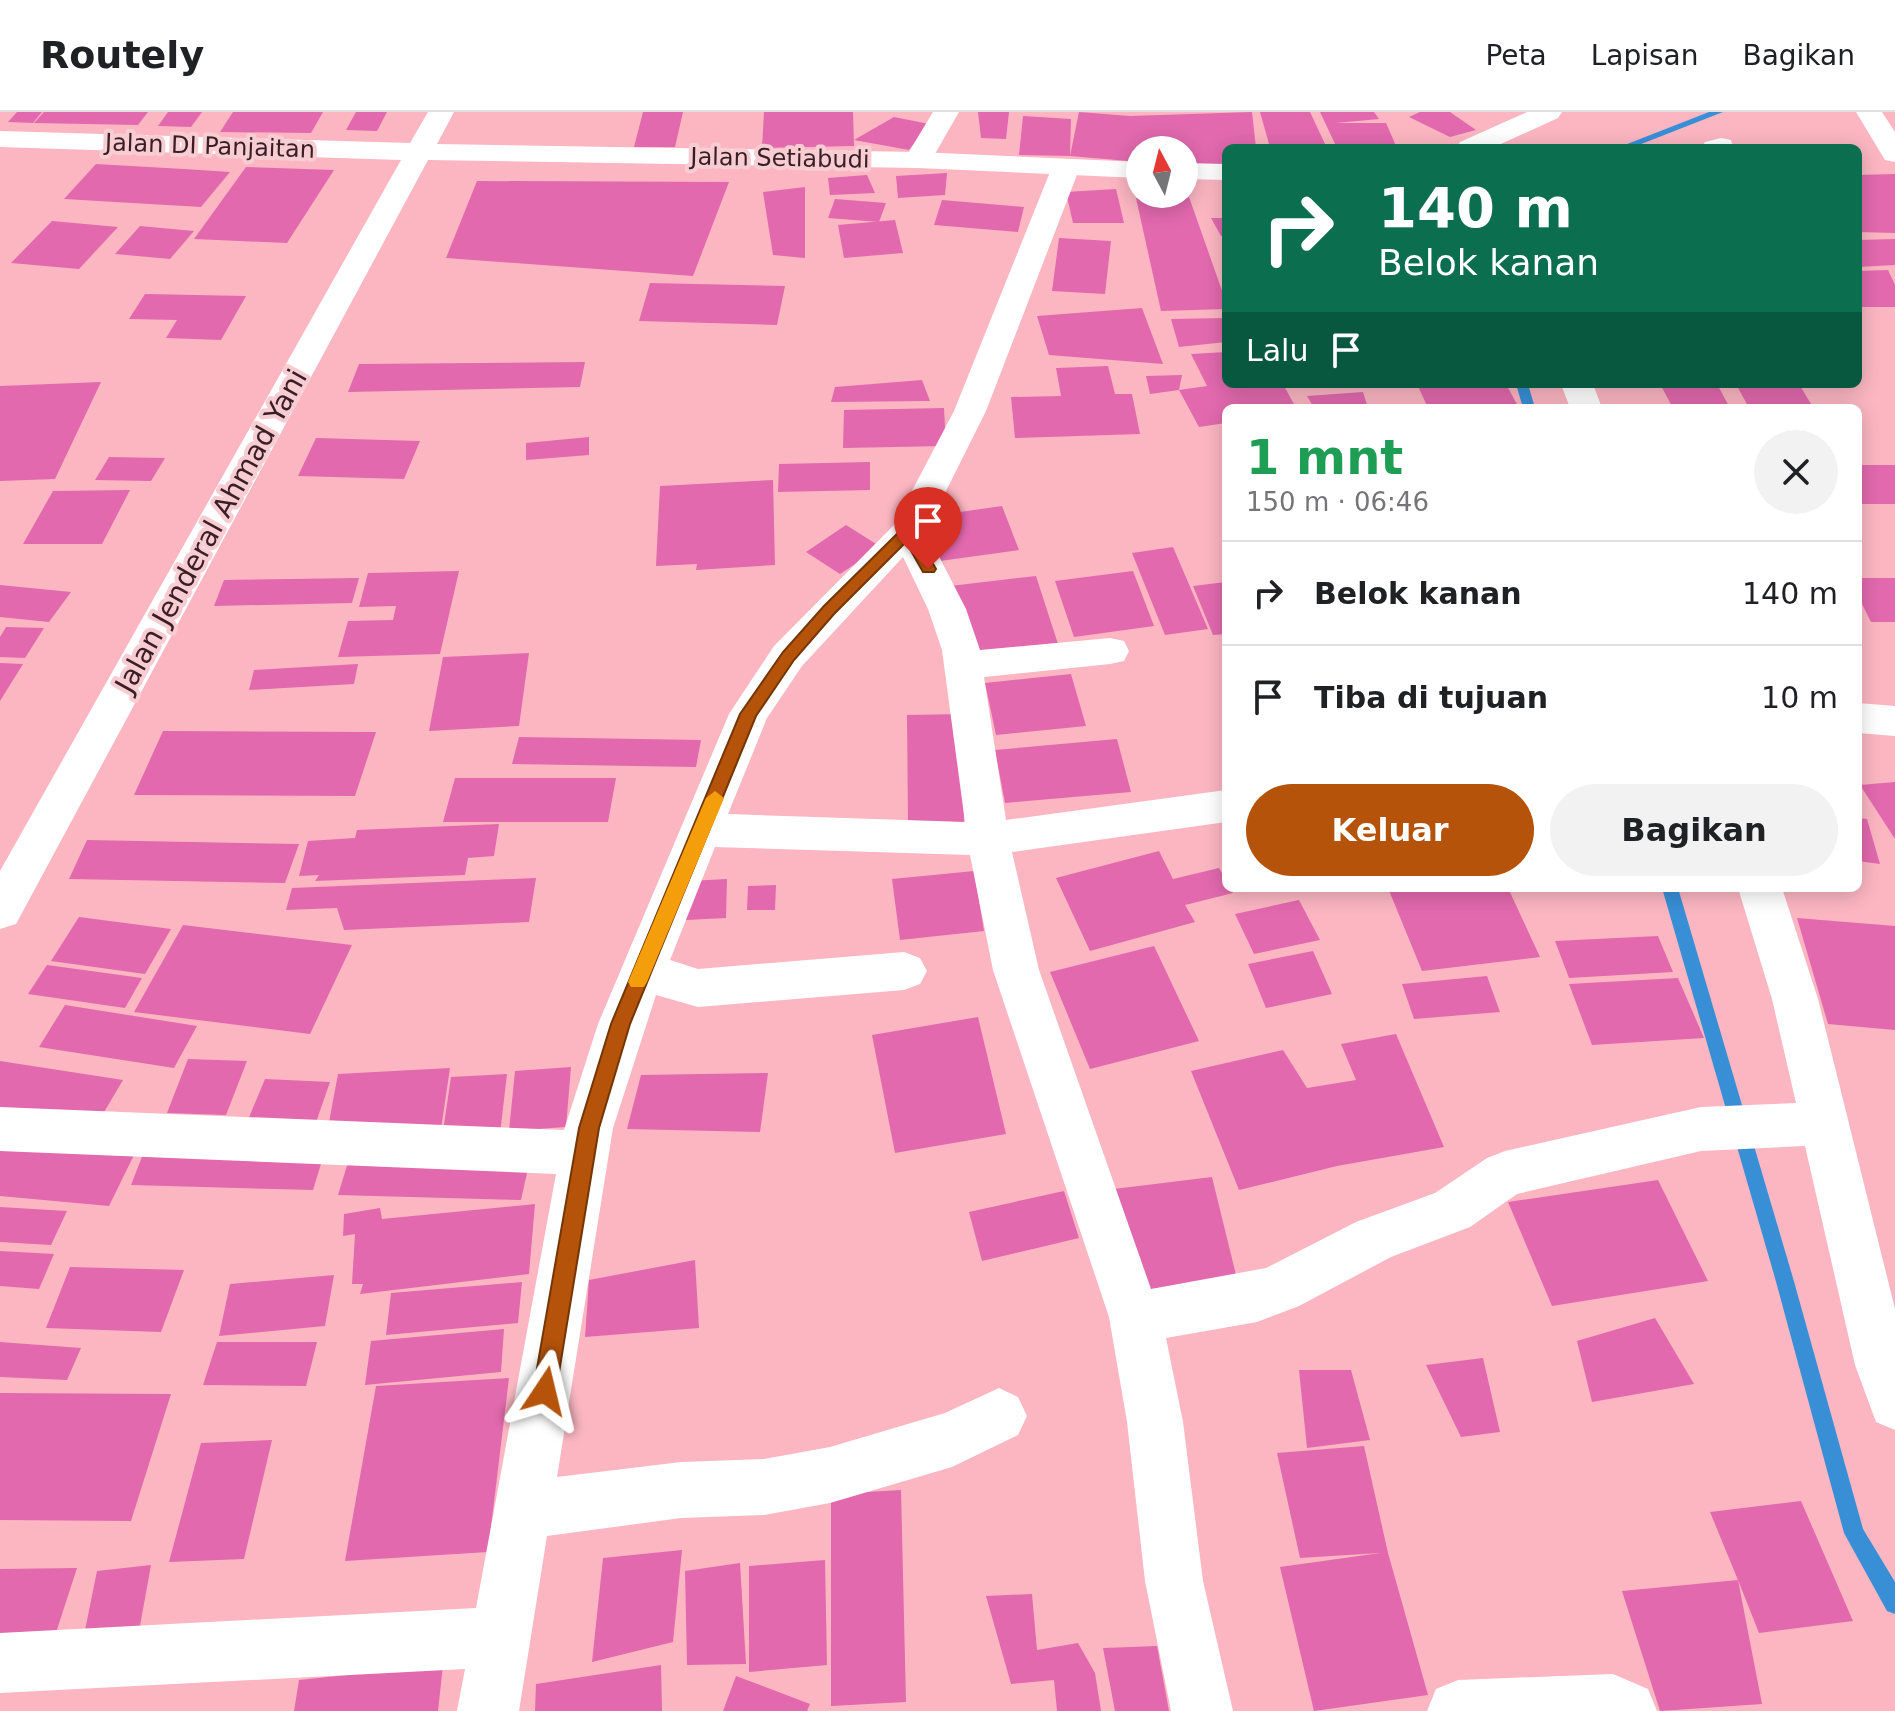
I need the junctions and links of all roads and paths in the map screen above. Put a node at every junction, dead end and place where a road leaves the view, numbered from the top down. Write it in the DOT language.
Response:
graph roads {
  1 [pos="441,112"];
  2 [pos="946,112"];
  3 [pos="1549,112"];
  4 [pos="1869,112"];
  5 [pos="0,139"];
  6 [pos="1479,144"];
  7 [pos="421,152"];
  8 [pos="1895,154"];
  9 [pos="918,160"];
  10 [pos="1066,167"];
  11 [pos="1126,169"];
  12 [pos="1198,171"];
  13 [pos="1222,172"];
  14 [pos="908,531"];
  15 [pos="1110,651"];
  16 [pos="963,665"];
  17 [pos="1862,718"];
  18 [pos="1895,721"];
  19 [pos="1222,807"];
  20 [pos="702,830"];
  21 [pos="988,839"];
  22 [pos="1761,892"];
  23 [pos="0,911"];
  24 [pos="643,968"];
  25 [pos="904,971"];
  26 [pos="1810,1124"];
  27 [pos="0,1129"];
  28 [pos="585,1153"];
  29 [pos="1135,1317"];
  30 [pos="1895,1403"];
  31 [pos="999,1416"];
  32 [pos="525,1510"];
  33 [pos="501,1637"];
  34 [pos="0,1663"];
  35 [pos="488,1711"];
  36 [pos="1202,1711"];
  37 [pos="1458,1711"];
  38 [pos="1626,1711"];
  1 -- 7 [label="street, Jalan Jenderal Ahmad Yani"];
  2 -- 9 [label="street"];
  3 -- 6 [label="street"];
  4 -- 8 [label="street"];
  5 -- 7 [label="street, Jalan DI Panjaitan"];
  7 -- 9 [label="street, Jalan Setiabudi"];
  7 -- 23 [label="street, Jalan Jenderal Ahmad Yani"];
  9 -- 10 [label="street, Jalan Setiabudi"];
  10 -- 11 [label="street, Jalan Setiabudi"];
  10 -- 14 [label="street"];
  12 -- 13 [label="street"];
  14 -- 16 [label="street"];
  14 -- 20 [label="street"];
  15 -- 16 [label="street"];
  16 -- 21 [label="street"];
  17 -- 18 [label="street"];
  19 -- 21 [label="street"];
  20 -- 21 [label="street"];
  20 -- 24 [label="street"];
  21 -- 29 [label="street"];
  22 -- 26 [label="street"];
  24 -- 25 [label="street"];
  24 -- 28 [label="street"];
  26 -- 29 [label="street"];
  26 -- 30 [label="street"];
  27 -- 28 [label="street"];
  28 -- 32 [label="street"];
  29 -- 36 [label="street"];
  31 -- 32 [label="street"];
  32 -- 33 [label="street"];
  33 -- 34 [label="street"];
  33 -- 35 [label="street"];
  37 -- 38 [label="street"];
}
